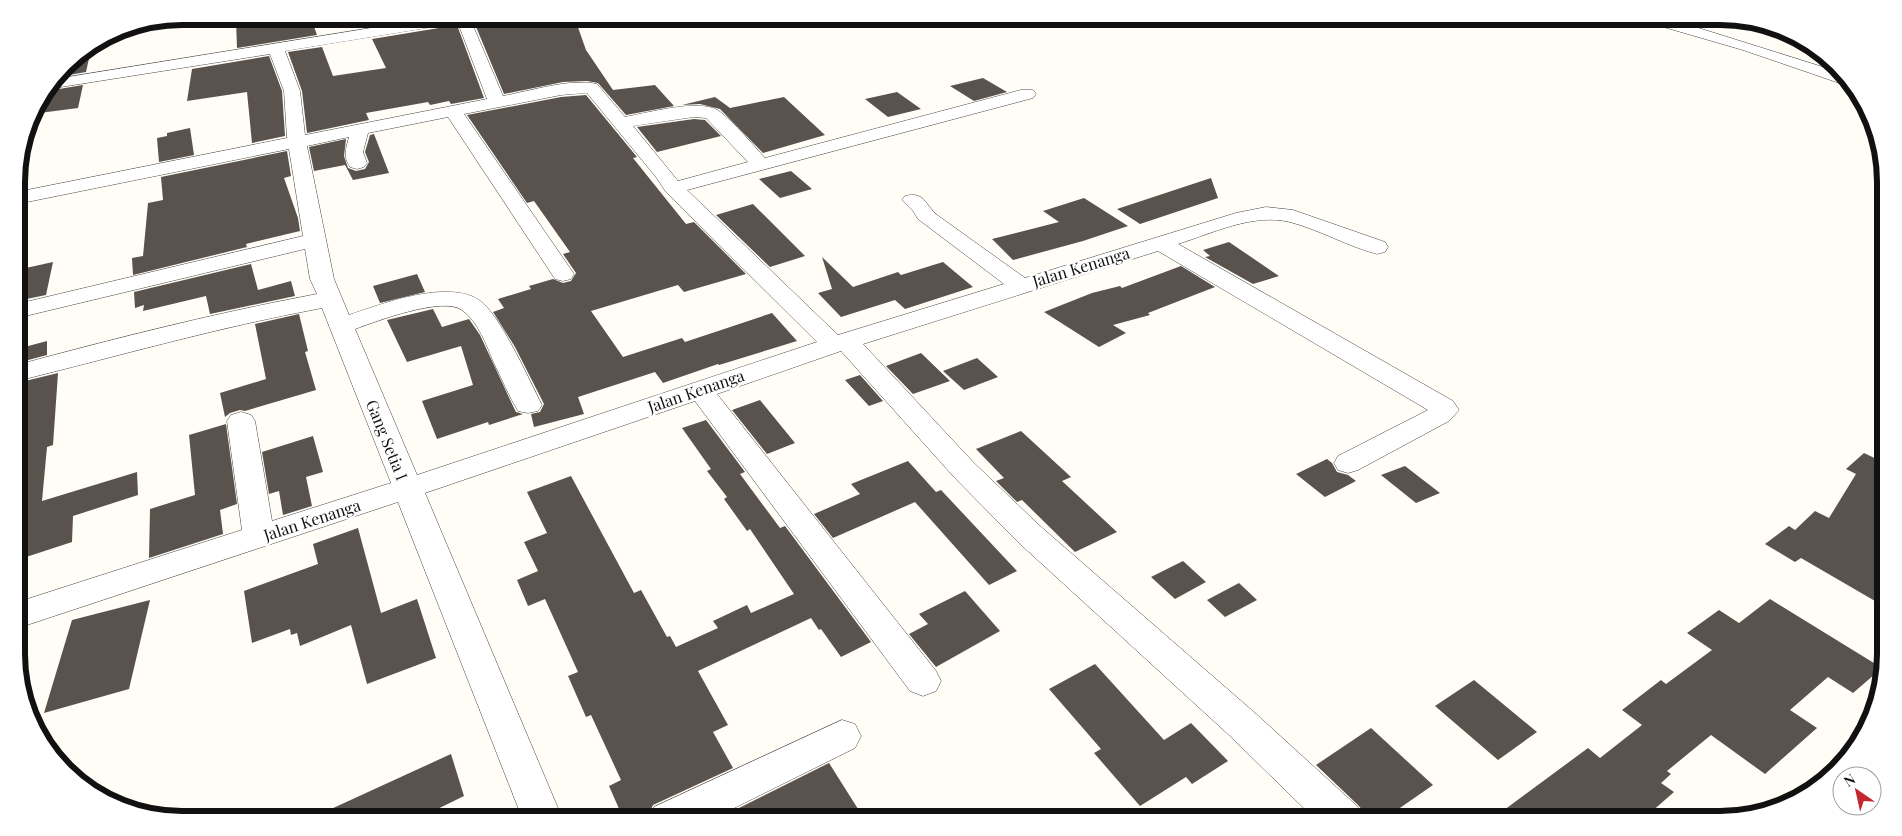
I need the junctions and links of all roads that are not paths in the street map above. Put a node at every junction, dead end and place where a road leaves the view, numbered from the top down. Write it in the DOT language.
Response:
graph roads {
  1 [pos="419,25"];
  2 [pos="472,25"];
  3 [pos="1673,25"];
  4 [pos="276,48"];
  5 [pos="1835,75"];
  6 [pos="61,83"];
  7 [pos="1027,94"];
  8 [pos="497,102"];
  9 [pos="453,111"];
  10 [pos="622,123"];
  11 [pos="360,129"];
  12 [pos="297,142"];
  13 [pos="357,163"];
  14 [pos="761,164"];
  15 [pos="673,188"];
  16 [pos="25,196"];
  17 [pos="912,200"];
  18 [pos="314,240"];
  19 [pos="1160,242"];
  20 [pos="1377,247"];
  21 [pos="563,274"];
  22 [pos="1022,286"];
  23 [pos="330,299"];
  24 [pos="25,309"];
  25 [pos="341,325"];
  26 [pos="840,343"];
  27 [pos="25,372"];
  28 [pos="700,390"];
  29 [pos="528,406"];
  30 [pos="241,421"];
  31 [pos="1348,464"];
  32 [pos="406,489"];
  33 [pos="260,537"];
  34 [pos="25,613"];
  35 [pos="923,681"];
  36 [pos="842,736"];
  37 [pos="538,811"];
  38 [pos="687,811"];
  39 [pos="1334,811"];
  1 -- 4 [label="street"];
  2 -- 8 [label="street"];
  3 -- 5 [label="street"];
  4 -- 6 [label="street"];
  4 -- 12 [label="street, Gang Setia I"];
  7 -- 14 [label="street"];
  8 -- 9 [label="street"];
  8 -- 10 [label="street"];
  9 -- 11 [label="street"];
  9 -- 21 [label="street"];
  10 -- 14 [label="street"];
  10 -- 15 [label="street"];
  11 -- 12 [label="street"];
  11 -- 13 [label="street"];
  12 -- 16 [label="street"];
  12 -- 18 [label="street, Gang Setia I"];
  14 -- 15 [label="street"];
  15 -- 26 [label="street"];
  17 -- 22 [label="street"];
  18 -- 23 [label="street, Gang Setia I"];
  18 -- 24 [label="street"];
  19 -- 20 [label="street, Jalan Kenanga"];
  19 -- 22 [label="street, Jalan Kenanga"];
  19 -- 31 [label="street"];
  22 -- 26 [label="street, Jalan Kenanga"];
  23 -- 25 [label="street, Gang Setia I"];
  23 -- 27 [label="street"];
  25 -- 29 [label="street"];
  25 -- 32 [label="street, Gang Setia I"];
  26 -- 28 [label="street, Jalan Kenanga"];
  26 -- 39 [label="street"];
  28 -- 32 [label="street, Jalan Kenanga"];
  28 -- 35 [label="street"];
  30 -- 33 [label="street"];
  32 -- 33 [label="street, Jalan Kenanga"];
  32 -- 37 [label="street, Gang Setia I"];
  33 -- 34 [label="street, Jalan Kenanga"];
  36 -- 38 [label="street"];
}
